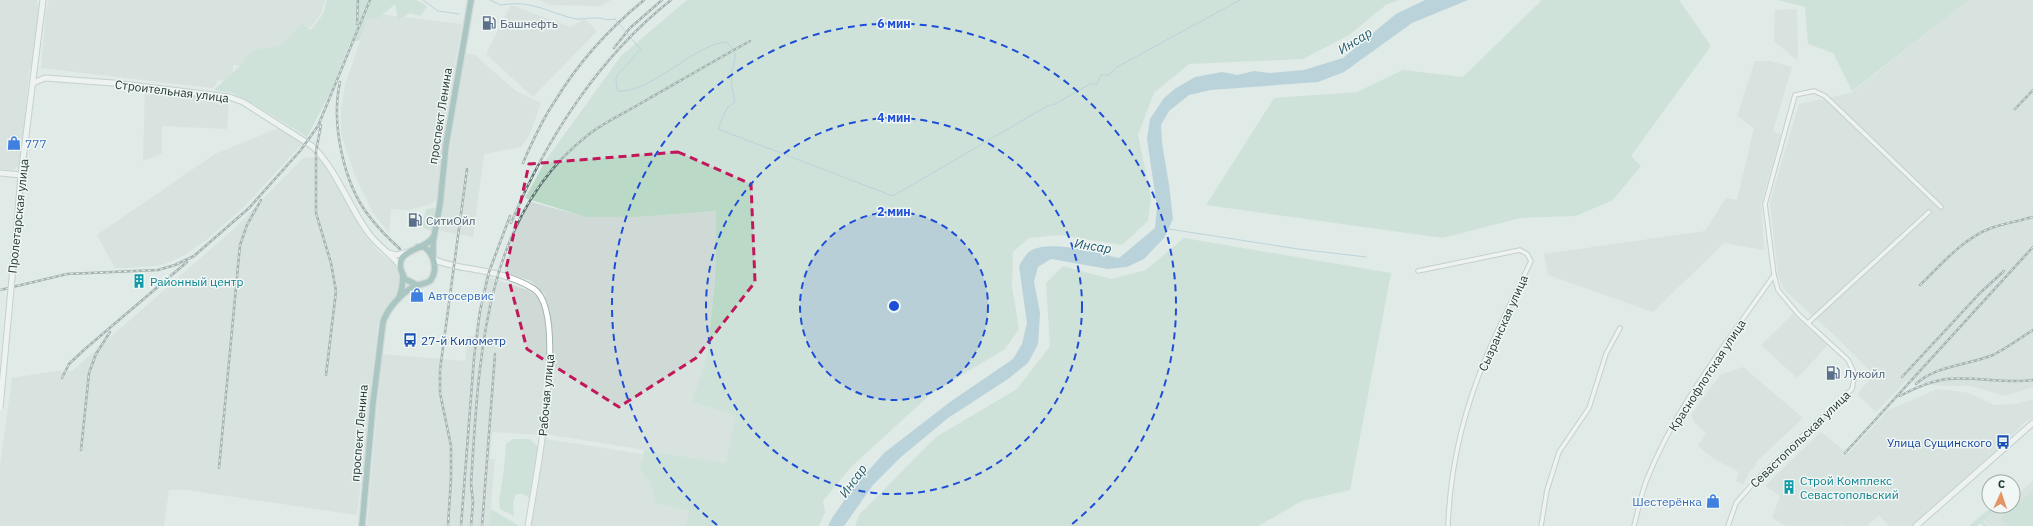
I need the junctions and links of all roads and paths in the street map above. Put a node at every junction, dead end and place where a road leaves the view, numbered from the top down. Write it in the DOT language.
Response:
graph roads {
  1 [pos="43,0"];
  2 [pos="471,0"];
  3 [pos="33,83"];
  4 [pos="0,173"];
  5 [pos="21,175"];
  6 [pos="1942,207"];
  7 [pos="1929,212"];
  8 [pos="434,236"];
  9 [pos="418,247"];
  10 [pos="388,252"];
  11 [pos="408,252"];
  12 [pos="433,258"];
  13 [pos="445,265"];
  14 [pos="402,271"];
  15 [pos="1418,271"];
  16 [pos="434,273"];
  17 [pos="1774,274"];
  18 [pos="417,285"];
  19 [pos="398,300"];
  20 [pos="1808,323"];
  21 [pos="1620,328"];
  22 [pos="0,408"];
  23 [pos="2033,423"];
  24 [pos="362,526"];
  25 [pos="528,526"];
  26 [pos="1448,526"];
  27 [pos="1541,526"];
  28 [pos="1634,526"];
  29 [pos="1728,526"];
  30 [pos="1916,526"];
  1 -- 3 [label="street, Пролетарская улица"];
  2 -- 8 [label="main road, проспект Ленина"];
  3 -- 5 [label="street, Пролетарская улица"];
  3 -- 10 [label="street, Строительная улица"];
  4 -- 5 [label="street"];
  5 -- 22 [label="street, Пролетарская улица, bridge"];
  6 -- 17 [label="street, Севастопольская улица"];
  7 -- 20 [label="street"];
  8 -- 9 [label="main road"];
  8 -- 12 [label="main road, проспект Ленина"];
  9 -- 11 [label="main road"];
  9 -- 12 [label="main road"];
  10 -- 11 [label="street"];
  10 -- 14 [label="street, Строительная улица"];
  11 -- 14 [label="main road"];
  12 -- 13 [label="street, Рабочая улица"];
  12 -- 16 [label="main road"];
  13 -- 16 [label="street"];
  13 -- 25 [label="street, Рабочая улица"];
  14 -- 18 [label="main road"];
  14 -- 19 [label="main road"];
  15 -- 26 [label="street, Сызранская улица"];
  16 -- 18 [label="main road"];
  17 -- 20 [label="street, Севастопольская улица"];
  17 -- 28 [label="street, Краснофлотская улица"];
  18 -- 19 [label="main road"];
  19 -- 24 [label="main road, проспект Ленина"];
  20 -- 29 [label="street, Севастопольская улица"];
  21 -- 27 [label="street"];
  23 -- 30 [label="street"];
}
